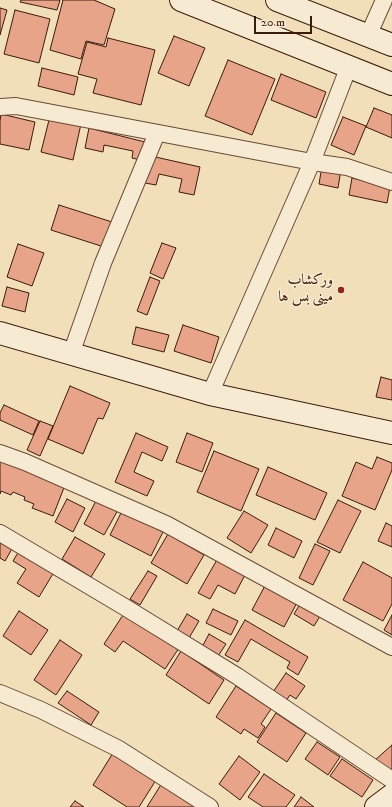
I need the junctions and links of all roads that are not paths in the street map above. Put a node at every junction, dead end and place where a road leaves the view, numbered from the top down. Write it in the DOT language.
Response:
graph roads {
  1 [pos="180,0"];
  2 [pos="277,0"];
  3 [pos="384,0"];
  4 [pos="368,36"];
  5 [pos="392,45"];
  6 [pos="349,66"];
  7 [pos="392,84"];
  8 [pos="0,107"];
  9 [pos="157,133"];
  10 [pos="312,162"];
  11 [pos="392,182"];
  12 [pos="0,333"];
  13 [pos="71,354"];
  14 [pos="210,394"];
  15 [pos="392,432"];
  16 [pos="0,454"];
  17 [pos="0,533"];
  18 [pos="392,647"];
  19 [pos="0,693"];
  20 [pos="392,780"];
  21 [pos="392,795"];
  22 [pos="210,807"];
  23 [pos="376,807"];
  1 -- 6 [label="street"];
  2 -- 4 [label="street"];
  3 -- 4 [label="street"];
  4 -- 5 [label="street"];
  6 -- 7 [label="street"];
  6 -- 10 [label="street"];
  8 -- 9 [label="street"];
  9 -- 10 [label="street"];
  9 -- 13 [label="street"];
  10 -- 11 [label="street"];
  10 -- 14 [label="street"];
  12 -- 13 [label="street"];
  13 -- 14 [label="street"];
  14 -- 15 [label="street"];
  16 -- 18 [label="street"];
  17 -- 20 [label="street"];
  19 -- 22 [label="street"];
  21 -- 23 [label="street"];
}
